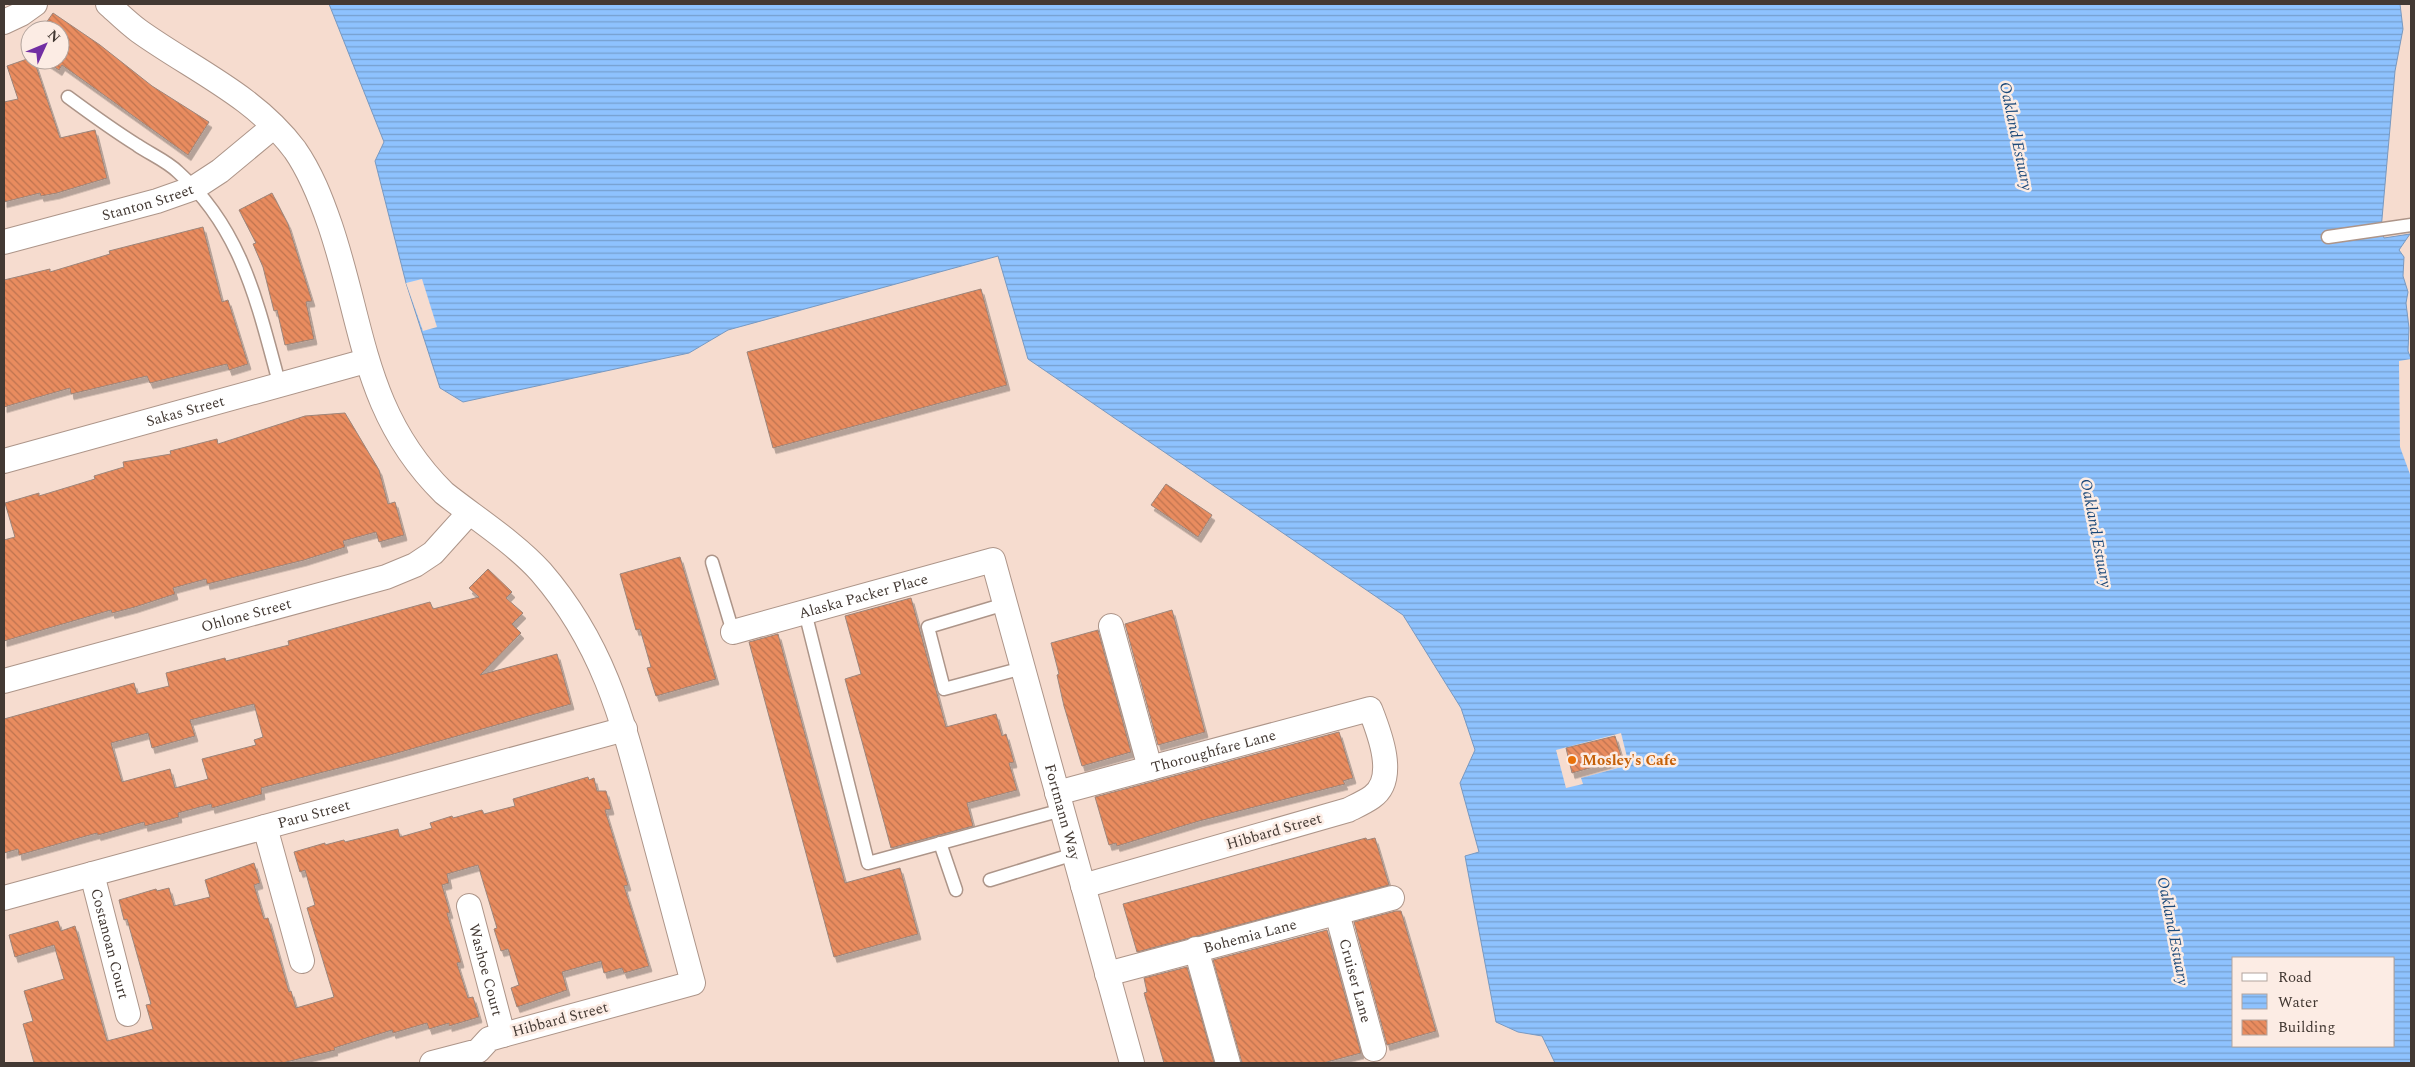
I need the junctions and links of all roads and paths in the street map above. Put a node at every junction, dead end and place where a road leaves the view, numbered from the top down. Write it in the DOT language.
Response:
graph roads {
  1 [pos="35,4"];
  2 [pos="108,4"];
  3 [pos="4,22"];
  4 [pos="68,96"];
  5 [pos="273,127"];
  6 [pos="194,188"];
  7 [pos="2411,225"];
  8 [pos="2328,237"];
  9 [pos="4,242"];
  10 [pos="366,361"];
  11 [pos="280,386"];
  12 [pos="4,461"];
  13 [pos="469,513"];
  14 [pos="993,560"];
  15 [pos="712,562"];
  16 [pos="1005,604"];
  17 [pos="805,612"];
  18 [pos="1110,626"];
  19 [pos="733,632"];
  20 [pos="1023,668"];
  21 [pos="4,681"];
  22 [pos="1370,709"];
  23 [pos="625,729"];
  24 [pos="1150,768"];
  25 [pos="1060,802"];
  26 [pos="265,827"];
  27 [pos="940,843"];
  28 [pos="1074,854"];
  29 [pos="92,874"];
  30 [pos="990,880"];
  31 [pos="1083,886"];
  32 [pos="956,890"];
  33 [pos="4,898"];
  34 [pos="1392,898"];
  35 [pos="469,906"];
  36 [pos="1337,913"];
  37 [pos="1196,950"];
  38 [pos="302,960"];
  39 [pos="1107,974"];
  40 [pos="128,1014"];
  41 [pos="503,1034"];
  42 [pos="1374,1049"];
  43 [pos="479,1057"];
  44 [pos="432,1063"];
  45 [pos="1132,1063"];
  46 [pos="1228,1063"];
  1 -- 3 [label="street"];
  2 -- 5 [label="street"];
  4 -- 6 [label="lane"];
  5 -- 6 [label="street, Stanton Street"];
  5 -- 10 [label="street"];
  6 -- 9 [label="street, Stanton Street"];
  6 -- 11 [label="lane"];
  7 -- 8 [label="lane"];
  10 -- 11 [label="street, Sakas Street"];
  10 -- 13 [label="street"];
  11 -- 12 [label="street, Sakas Street"];
  13 -- 21 [label="street, Ohlone Street"];
  13 -- 23 [label="street"];
  14 -- 16 [label="street, Fortmann Way"];
  14 -- 17 [label="street, Alaska Packer Place"];
  15 -- 19 [label="lane"];
  16 -- 20 [label="street, Fortmann Way"];
  16 -- 20 [label="lane"];
  17 -- 19 [label="street, Alaska Packer Place"];
  17 -- 27 [label="lane"];
  18 -- 24 [label="street"];
  20 -- 25 [label="street, Fortmann Way"];
  22 -- 24 [label="street, Thoroughfare Lane"];
  22 -- 31 [label="street, Hibbard Street"];
  23 -- 26 [label="street, Paru Street"];
  23 -- 41 [label="street, Hibbard Street"];
  24 -- 25 [label="street, Thoroughfare Lane"];
  25 -- 27 [label="lane"];
  25 -- 28 [label="street, Fortmann Way"];
  26 -- 29 [label="street, Paru Street"];
  26 -- 38 [label="street"];
  27 -- 32 [label="lane"];
  28 -- 30 [label="lane"];
  28 -- 31 [label="street, Fortmann Way"];
  29 -- 33 [label="street, Paru Street"];
  29 -- 40 [label="street, Costanoan Court"];
  31 -- 39 [label="street, Fortmann Way"];
  34 -- 36 [label="street, Bohemia Lane"];
  35 -- 41 [label="street, Washoe Court"];
  36 -- 37 [label="street, Bohemia Lane"];
  36 -- 42 [label="street, Cruiser Lane"];
  37 -- 39 [label="street, Bohemia Lane"];
  37 -- 46 [label="street"];
  39 -- 45 [label="street, Fortmann Way"];
  41 -- 43 [label="street, Hibbard Street"];
  43 -- 44 [label="street, Hibbard Street"];
}
